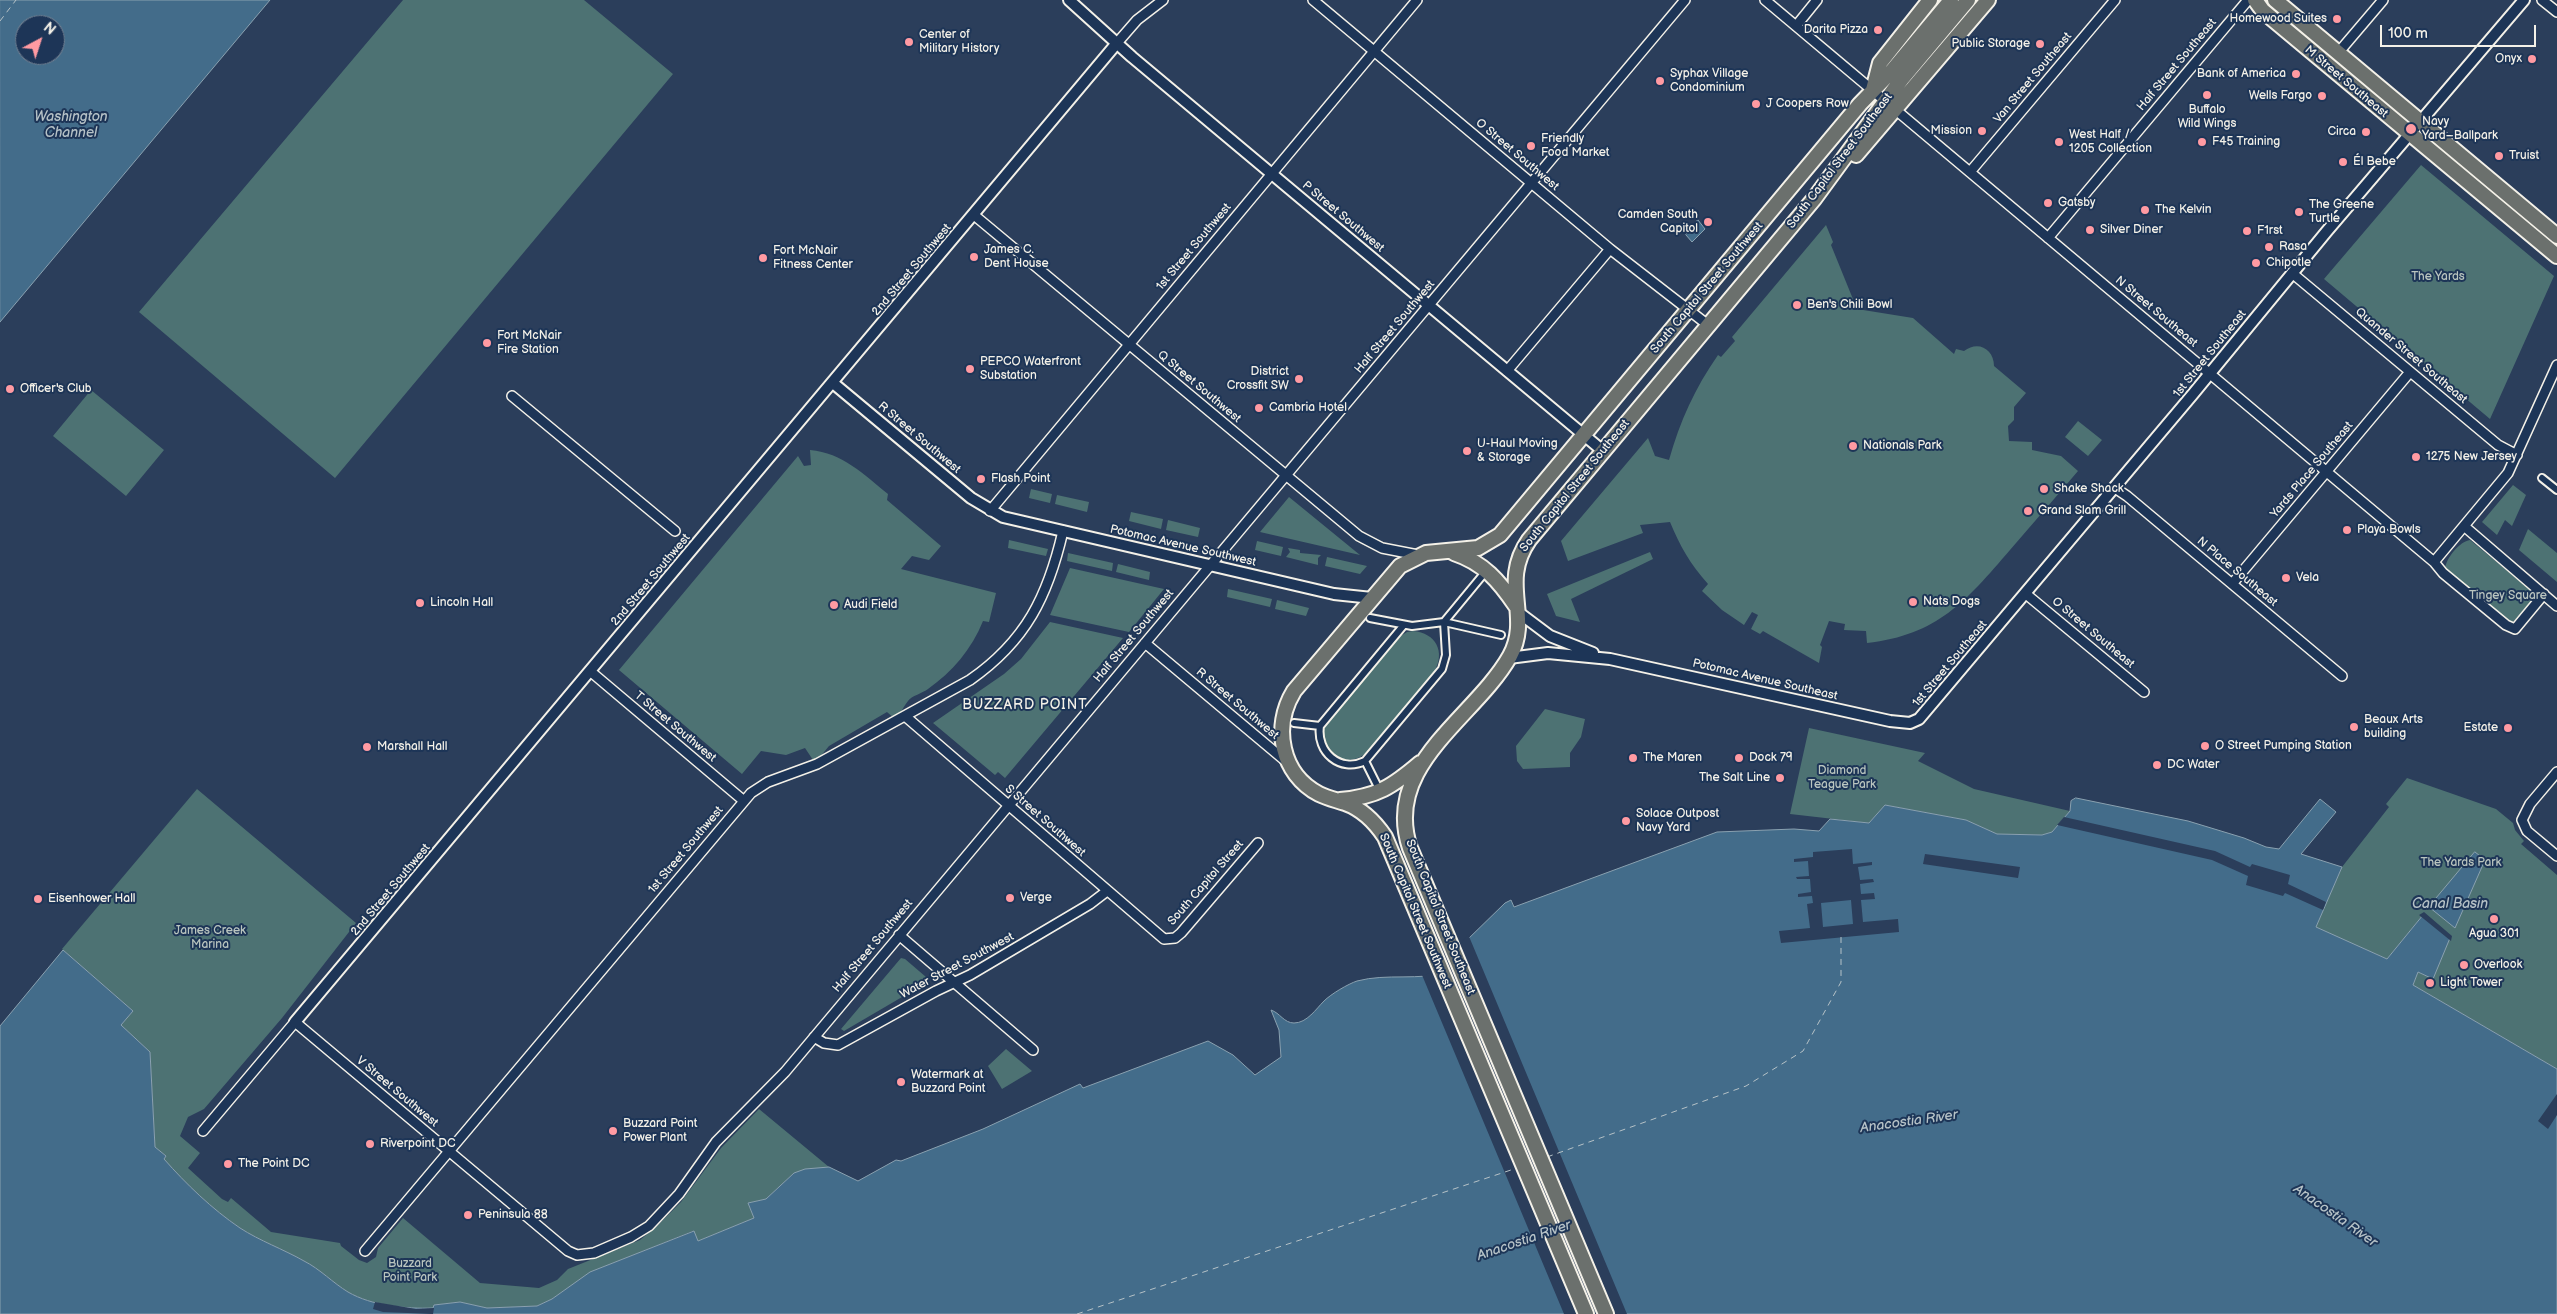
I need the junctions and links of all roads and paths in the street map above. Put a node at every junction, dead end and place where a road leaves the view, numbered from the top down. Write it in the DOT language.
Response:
graph roads {
  1 [pos="1069,0"];
  2 [pos="1163,0"];
  3 [pos="1313,0"];
  4 [pos="1417,0"];
  5 [pos="1685,0"];
  6 [pos="1765,0"];
  7 [pos="1817,0"];
  8 [pos="1930,0"];
  9 [pos="1951,0"];
  10 [pos="1968,0"];
  11 [pos="1988,0"];
  12 [pos="2114,0"];
  13 [pos="2248,0"];
  14 [pos="2255,0"];
  15 [pos="2275,0"];
  16 [pos="2383,0"];
  17 [pos="2524,0"];
  18 [pos="2542,0"];
  19 [pos="2557,12"];
  20 [pos="1796,26"];
  21 [pos="1117,43"];
  22 [pos="1374,52"];
  23 [pos="2338,53"];
  24 [pos="1873,91"];
  25 [pos="1890,106"];
  26 [pos="2421,122"];
  27 [pos="2411,134"];
  28 [pos="1970,172"];
  29 [pos="1272,174"];
  30 [pos="1532,184"];
  31 [pos="974,215"];
  32 [pos="2557,236"];
  33 [pos="2048,238"];
  34 [pos="1610,248"];
  35 [pos="2557,256"];
  36 [pos="2292,273"];
  37 [pos="1429,305"];
  38 [pos="1690,309"];
  39 [pos="1708,325"];
  40 [pos="1128,344"];
  41 [pos="2557,365"];
  42 [pos="1507,371"];
  43 [pos="2410,372"];
  44 [pos="2210,373"];
  45 [pos="833,383"];
  46 [pos="512,396"];
  47 [pos="1584,435"];
  48 [pos="1603,451"];
  49 [pos="2516,455"];
  50 [pos="2326,471"];
  51 [pos="1286,475"];
  52 [pos="2542,478"];
  53 [pos="2115,488"];
  54 [pos="2557,490"];
  55 [pos="990,511"];
  56 [pos="2464,526"];
  57 [pos="675,531"];
  58 [pos="1063,531"];
  59 [pos="1449,551"];
  60 [pos="1420,555"];
  61 [pos="2434,562"];
  62 [pos="1210,565"];
  63 [pos="1482,576"];
  64 [pos="2232,584"];
  65 [pos="2026,594"];
  66 [pos="2544,594"];
  67 [pos="1372,598"];
  68 [pos="2557,606"];
  69 [pos="1518,609"];
  70 [pos="1370,618"];
  71 [pos="1444,622"];
  72 [pos="1403,626"];
  73 [pos="1501,635"];
  74 [pos="1145,643"];
  75 [pos="1509,658"];
  76 [pos="1610,659"];
  77 [pos="590,671"];
  78 [pos="2342,676"];
  79 [pos="2144,692"];
  80 [pos="905,716"];
  81 [pos="1915,722"];
  82 [pos="1294,723"];
  83 [pos="1320,726"];
  84 [pos="1424,759"];
  85 [pos="1365,761"];
  86 [pos="1289,765"];
  87 [pos="2557,772"];
  88 [pos="1377,785"];
  89 [pos="1337,800"];
  90 [pos="744,801"];
  91 [pos="1007,805"];
  92 [pos="1258,843"];
  93 [pos="2557,856"];
  94 [pos="1107,891"];
  95 [pos="899,935"];
  96 [pos="1171,939"];
  97 [pos="955,982"];
  98 [pos="295,1022"];
  99 [pos="814,1037"];
  100 [pos="1033,1050"];
  101 [pos="203,1132"];
  102 [pos="449,1152"];
  103 [pos="365,1251"];
  104 [pos="577,1255"];
  105 [pos="1586,1314"];
  106 [pos="1606,1314"];
  1 -- 21 [label="street, P Street Southwest"];
  2 -- 21 [label="street"];
  3 -- 22 [label="street, O Street Southwest"];
  4 -- 22 [label="street, 1st Street Southwest"];
  5 -- 30 [label="street, Half Street Southwest"];
  6 -- 20 [label="street, N Street Southeast"];
  7 -- 20 [label="street"];
  8 -- 24 [label="main road"];
  9 -- 24 [label="main road, South Capitol Street Southwest"];
  10 -- 25 [label="main road, South Capitol Street Southeast"];
  11 -- 25 [label="main road"];
  12 -- 28 [label="street, Van Street Southeast"];
  13 -- 33 [label="street, Half Street Southeast"];
  14 -- 27 [label="main road, M Street Southeast"];
  15 -- 23 [label="main road, M Street Southeast"];
  16 -- 23 [label="street"];
  17 -- 26 [label="street, 1st Street Southeast"];
  18 -- 19 [label="street"];
  20 -- 24 [label="street, N Street Southeast"];
  21 -- 29 [label="street, P Street Southwest"];
  21 -- 31 [label="street, 2nd Street Southwest"];
  22 -- 29 [label="street, 1st Street Southwest"];
  22 -- 30 [label="street, O Street Southwest"];
  23 -- 26 [label="main road, M Street Southeast"];
  24 -- 25 [label="street, N Street Southeast"];
  24 -- 38 [label="main road, South Capitol Street Southwest"];
  25 -- 28 [label="street, N Street Southeast"];
  25 -- 39 [label="main road, South Capitol Street Southeast"];
  26 -- 27 [label="street, 1st Street Southeast"];
  26 -- 32 [label="main road, M Street Southeast"];
  27 -- 35 [label="main road, M Street Southeast"];
  27 -- 36 [label="street, 1st Street Southeast"];
  28 -- 33 [label="street, N Street Southeast"];
  29 -- 37 [label="street, P Street Southwest"];
  29 -- 40 [label="street, 1st Street Southwest"];
  30 -- 34 [label="street, O Street Southwest"];
  30 -- 37 [label="street, Half Street Southwest"];
  31 -- 40 [label="street, Q Street Southwest"];
  31 -- 45 [label="street, 2nd Street Southwest"];
  33 -- 44 [label="street, N Street Southeast"];
  34 -- 38 [label="street, O Street Southwest"];
  34 -- 42 [label="street"];
  36 -- 43 [label="street, Quander Street Southeast"];
  36 -- 44 [label="street, 1st Street Southeast"];
  37 -- 42 [label="street, P Street Southwest"];
  37 -- 51 [label="street, Half Street Southwest"];
  38 -- 39 [label="street, O Street Southwest"];
  38 -- 47 [label="main road, South Capitol Street Southwest"];
  39 -- 48 [label="main road, South Capitol Street Southeast"];
  40 -- 51 [label="street, Q Street Southwest"];
  40 -- 55 [label="street, 1st Street Southwest"];
  41 -- 49 [label="street"];
  42 -- 47 [label="street, P Street Southwest"];
  43 -- 49 [label="street, Quander Street Southeast"];
  43 -- 50 [label="street, Yards Place Southeast"];
  44 -- 50 [label="street, N Street Southeast"];
  44 -- 53 [label="street, 1st Street Southeast"];
  45 -- 55 [label="street, R Street Southwest"];
  45 -- 77 [label="street, 2nd Street Southwest"];
  46 -- 57 [label="street"];
  47 -- 48 [label="street, P Street Southwest"];
  47 -- 59 [label="main road, South Capitol Street Southwest"];
  48 -- 69 [label="main road, South Capitol Street Southeast"];
  49 -- 56 [label="street"];
  50 -- 61 [label="street, N Street Southeast"];
  50 -- 64 [label="street, Yards Place Southeast"];
  51 -- 60 [label="street, Q Street Southwest"];
  51 -- 62 [label="street, Half Street Southwest"];
  52 -- 54 [label="street"];
  53 -- 64 [label="street, N Place Southeast"];
  53 -- 65 [label="street, 1st Street Southeast"];
  55 -- 58 [label="street, Potomac Avenue Southwest"];
  56 -- 61 [label="street"];
  56 -- 66 [label="street"];
  58 -- 62 [label="street, Potomac Avenue Southwest"];
  58 -- 80 [label="street, 1st Street Southwest"];
  59 -- 60 [label="main road, South Capitol Street Southwest"];
  59 -- 69 [label="main road, South Capitol Street Southwest"];
  60 -- 67 [label="main road, South Capitol Street Southwest"];
  61 -- 66 [label="street, N Street Southeast"];
  62 -- 67 [label="street, Potomac Avenue Southwest"];
  62 -- 74 [label="street, Half Street Southwest"];
  63 -- 71 [label="street"];
  64 -- 78 [label="street, N Place Southeast"];
  65 -- 79 [label="street, O Street Southeast"];
  65 -- 81 [label="street, 1st Street Southeast"];
  66 -- 68 [label="street"];
  67 -- 86 [label="main road, South Capitol Street Southwest"];
  69 -- 75 [label="main road, South Capitol Street Southeast"];
  69 -- 76 [label="street, Potomac Avenue Southeast"];
  70 -- 72 [label="street"];
  71 -- 72 [label="street"];
  71 -- 73 [label="street"];
  71 -- 85 [label="street"];
  72 -- 83 [label="street"];
  74 -- 86 [label="street, R Street Southwest"];
  74 -- 91 [label="street, Half Street Southwest"];
  75 -- 76 [label="street, Potomac Avenue Southeast"];
  75 -- 84 [label="main road, South Capitol Street Southeast"];
  76 -- 81 [label="street, Potomac Avenue Southeast"];
  77 -- 90 [label="street, T Street Southwest"];
  77 -- 98 [label="street, 2nd Street Southwest"];
  80 -- 90 [label="street, 1st Street Southwest"];
  80 -- 91 [label="street, S Street Southwest"];
  82 -- 83 [label="street"];
  83 -- 85 [label="street"];
  84 -- 89 [label="main road"];
  84 -- 106 [label="main road, South Capitol Street Southeast"];
  85 -- 88 [label="street"];
  86 -- 89 [label="main road, South Capitol Street Southwest"];
  87 -- 93 [label="street"];
  89 -- 105 [label="main road, South Capitol Street Southwest"];
  90 -- 102 [label="street, 1st Street Southwest"];
  91 -- 94 [label="street, S Street Southwest"];
  91 -- 95 [label="street, Half Street Southwest"];
  92 -- 96 [label="street, South Capitol Street"];
  94 -- 96 [label="street, S Street Southwest"];
  94 -- 97 [label="street, Water Street Southwest"];
  95 -- 97 [label="street"];
  95 -- 99 [label="street, Half Street Southwest"];
  97 -- 99 [label="street, Water Street Southwest"];
  97 -- 100 [label="street"];
  98 -- 101 [label="street, 2nd Street Southwest"];
  98 -- 102 [label="street, V Street Southwest"];
  99 -- 104 [label="street, Half Street Southwest"];
  102 -- 103 [label="street, 1st Street Southwest"];
  102 -- 104 [label="street, V Street Southwest"];
}
